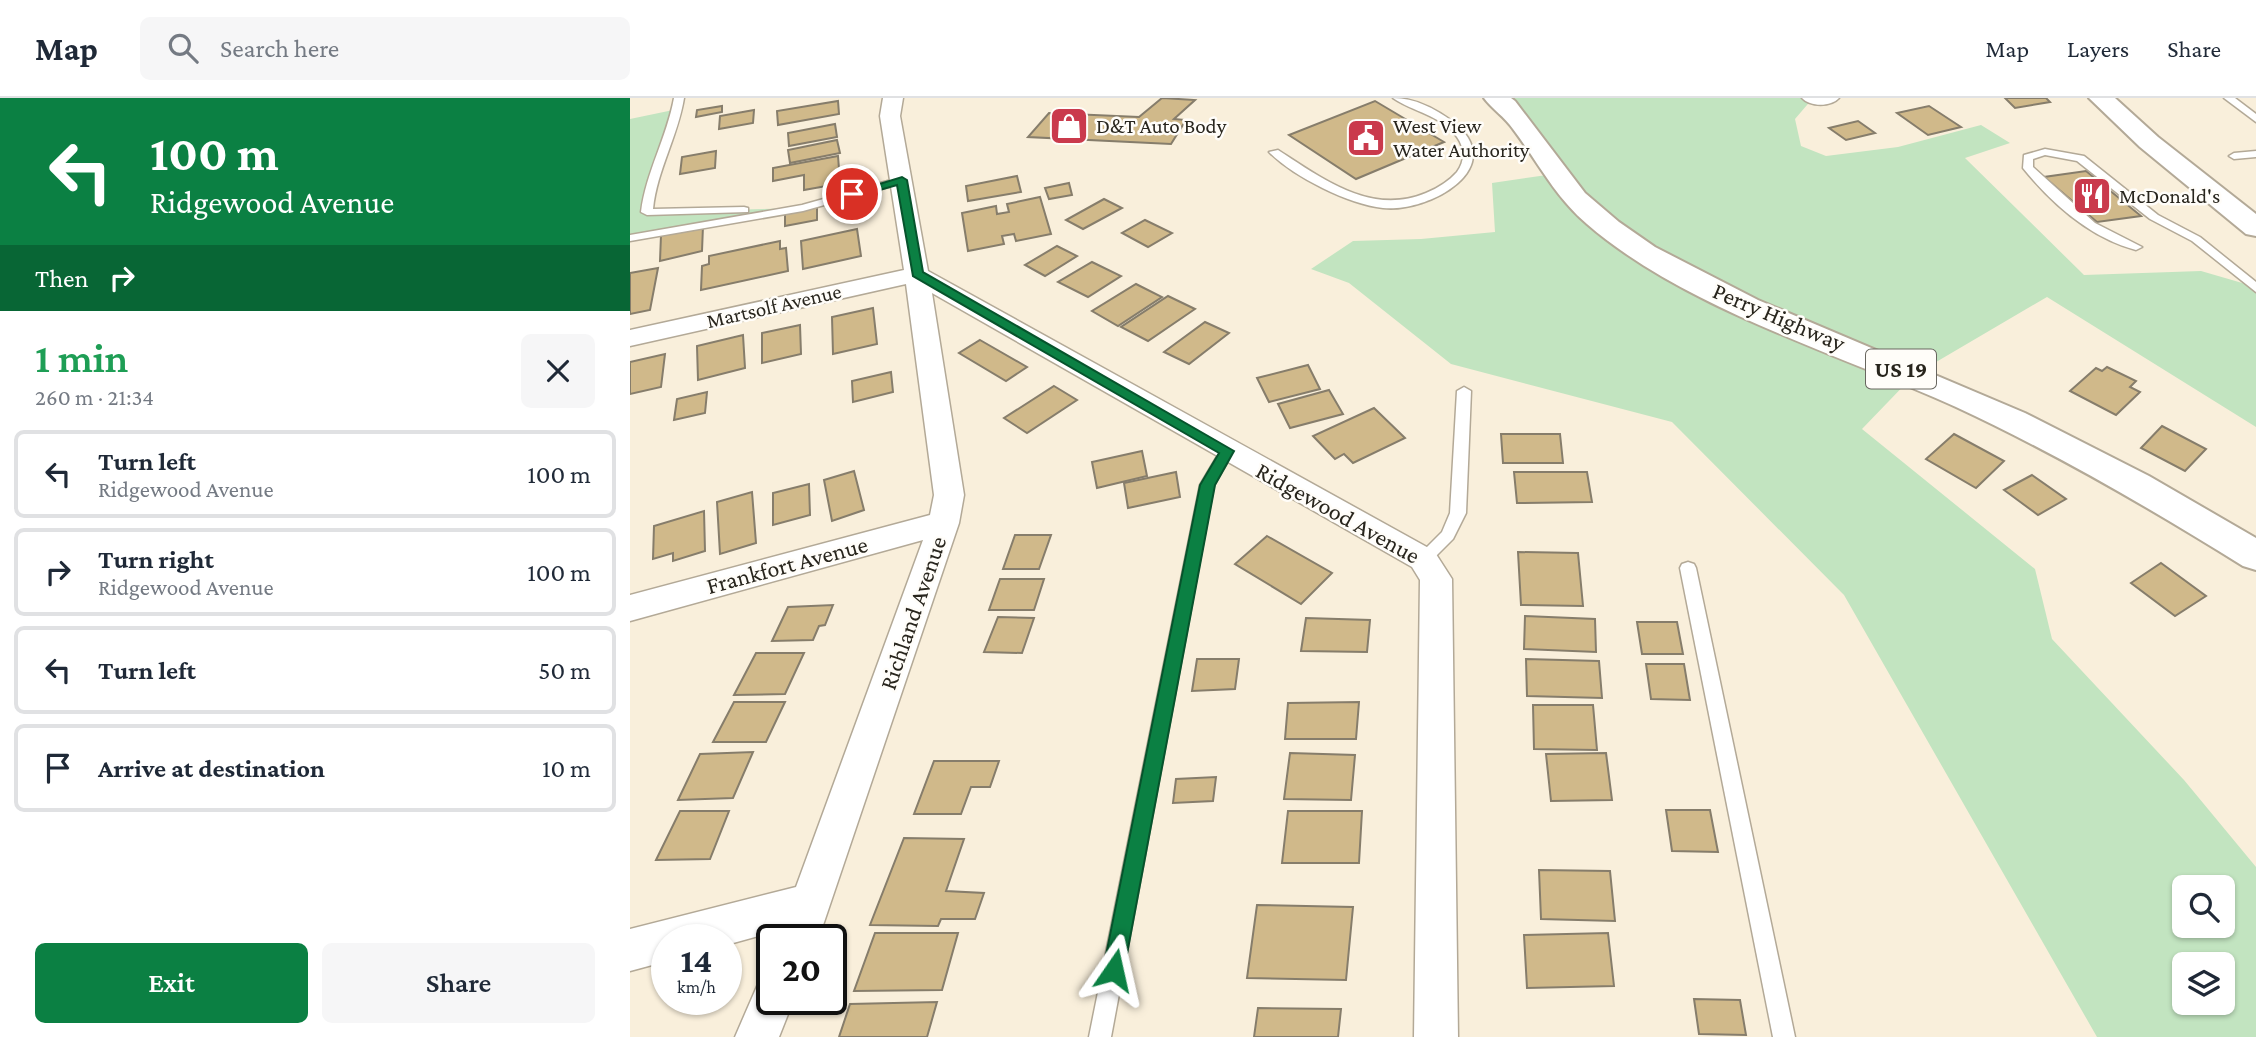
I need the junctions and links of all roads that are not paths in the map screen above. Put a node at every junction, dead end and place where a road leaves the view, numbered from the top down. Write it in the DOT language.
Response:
graph roads {
  1 [pos="679,98"];
  2 [pos="893,98"];
  3 [pos="1398,98"];
  4 [pos="1496,98"];
  5 [pos="1812,98"];
  6 [pos="1829,98"];
  7 [pos="2101,98"];
  8 [pos="2229,98"];
  9 [pos="2256,119"];
  10 [pos="1274,152"];
  11 [pos="2256,154"];
  12 [pos="2234,156"];
  13 [pos="902,180"];
  14 [pos="803,208"];
  15 [pos="2256,228"];
  16 [pos="630,237"];
  17 [pos="2136,247"];
  18 [pos="918,274"];
  19 [pos="2256,288"];
  20 [pos="630,338"];
  21 [pos="1464,391"];
  22 [pos="1227,451"];
  23 [pos="944,523"];
  24 [pos="2256,556"];
  25 [pos="1423,559"];
  26 [pos="1688,568"];
  27 [pos="630,608"];
  28 [pos="812,902"];
  29 [pos="728,924"];
  30 [pos="803,924"];
  31 [pos="651,944"];
  32 [pos="630,950"];
  33 [pos="766,1015"];
  34 [pos="757,1037"];
  35 [pos="1100,1037"];
  36 [pos="1436,1037"];
  37 [pos="1784,1037"];
  1 -- 14 [label="lane"];
  2 -- 13 [label="street"];
  3 -- 10 [label="lane"];
  4 -- 24 [label="main road, Perry Highway / US 19"];
  5 -- 6 [label="street"];
  7 -- 15 [label="main road"];
  8 -- 9 [label="lane"];
  11 -- 12 [label="lane"];
  13 -- 14 [label="lane"];
  13 -- 18 [label="street"];
  14 -- 16 [label="lane"];
  17 -- 19 [label="lane"];
  18 -- 20 [label="street, Martsolf Avenue"];
  18 -- 22 [label="street, Ridgewood Avenue"];
  18 -- 23 [label="street, Richland Avenue"];
  21 -- 25 [label="lane"];
  22 -- 25 [label="street, Ridgewood Avenue"];
  22 -- 35 [label="lane"];
  23 -- 27 [label="street, Frankfort Avenue"];
  23 -- 28 [label="street, Richland Avenue"];
  25 -- 36 [label="street, Ridgewood Avenue"];
  26 -- 37 [label="lane"];
  28 -- 29 [label="street"];
  28 -- 30 [label="street, Richland Avenue"];
  31 -- 32 [label="street"];
  33 -- 34 [label="street"];
}
